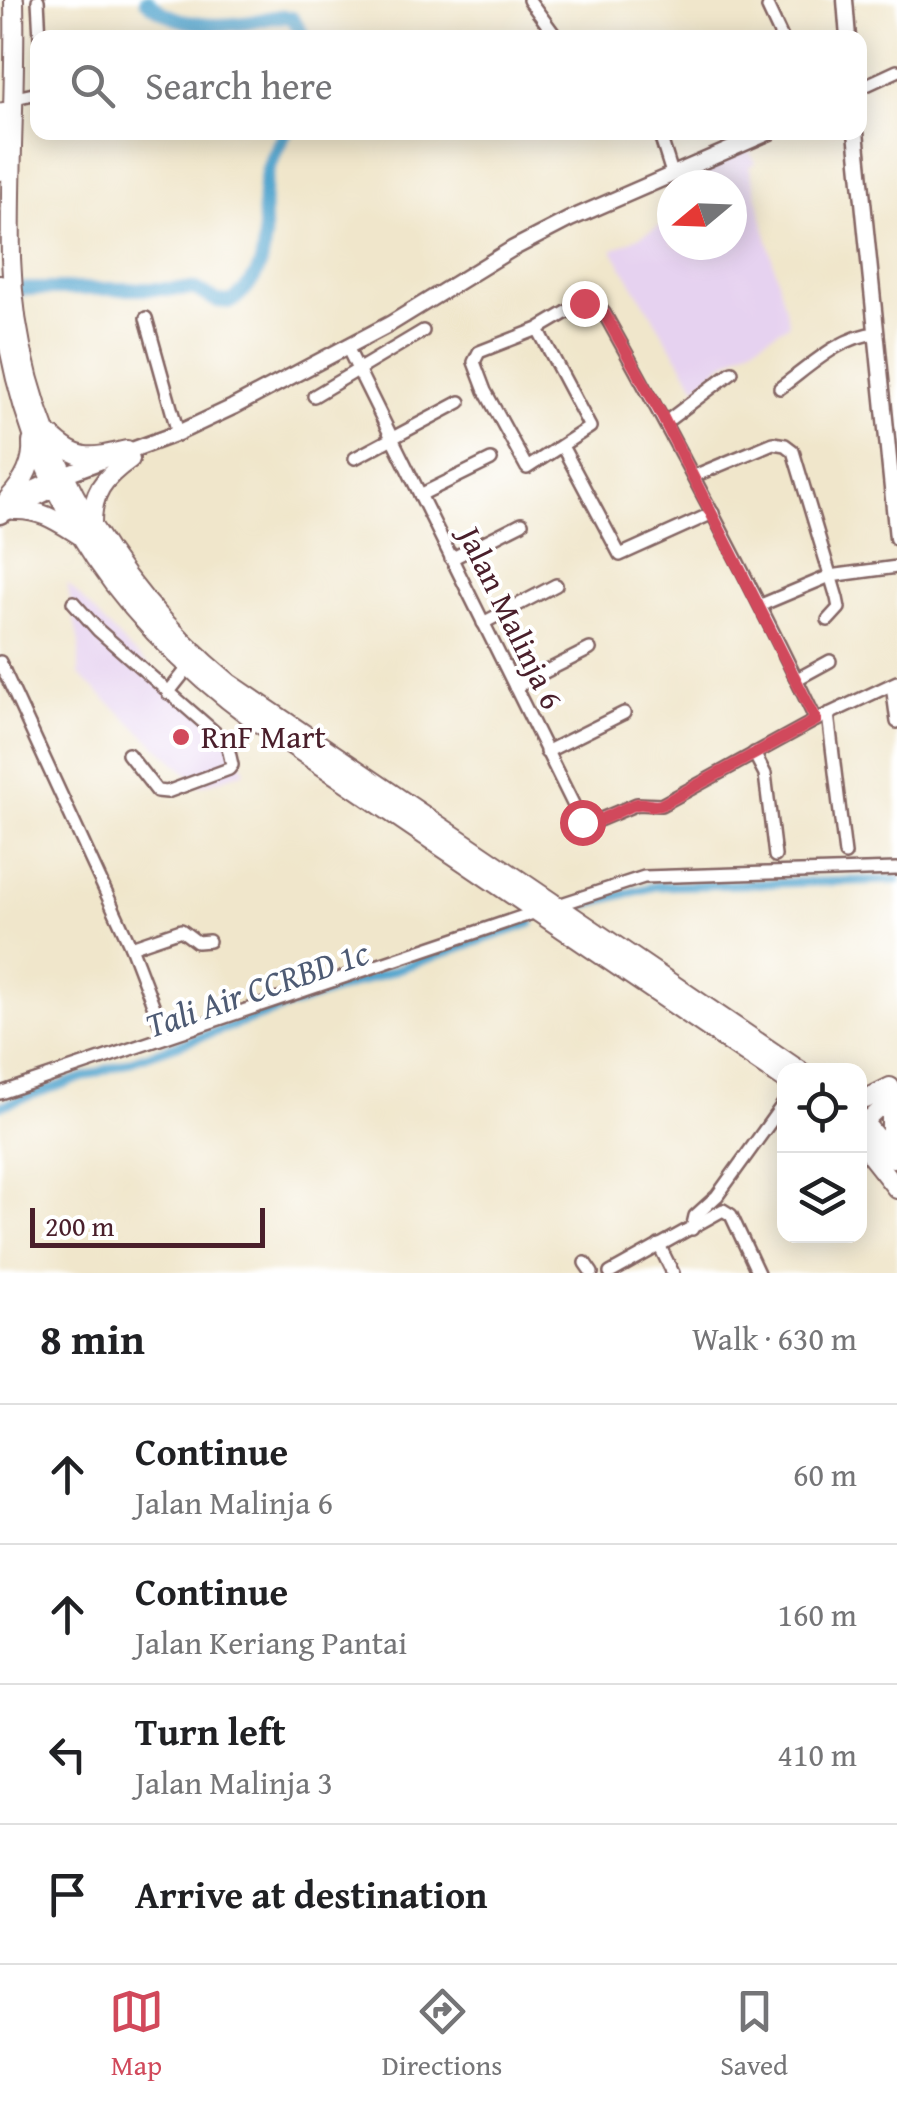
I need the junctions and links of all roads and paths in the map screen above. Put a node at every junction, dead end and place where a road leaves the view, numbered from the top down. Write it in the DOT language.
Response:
graph roads {
  1 [pos="3,0"];
  2 [pos="14,0"];
  3 [pos="38,0"];
  4 [pos="530,0"];
  5 [pos="844,0"];
  6 [pos="768,8"];
  7 [pos="40,30"];
  8 [pos="551,30"];
  9 [pos="778,30"];
  10 [pos="847,30"];
  11 [pos="897,71"];
  12 [pos="867,85"];
  13 [pos="30,96"];
  14 [pos="6,106"];
  15 [pos="662,140"];
  16 [pos="742,140"];
  17 [pos="857,140"];
  18 [pos="671,170"];
  19 [pos="678,170"];
  20 [pos="0,171"];
  21 [pos="657,180"];
  22 [pos="6,280"];
  23 [pos="146,318"];
  24 [pos="538,329"];
  25 [pos="423,331"];
  26 [pos="876,333"];
  27 [pos="348,348"];
  28 [pos="359,370"];
  29 [pos="732,372"];
  30 [pos="780,388"];
  31 [pos="314,396"];
  32 [pos="460,402"];
  33 [pos="891,405"];
  34 [pos="666,422"];
  35 [pos="38,432"];
  36 [pos="171,436"];
  37 [pos="391,438"];
  38 [pos="562,446"];
  39 [pos="128,455"];
  40 [pos="355,458"];
  41 [pos="491,460"];
  42 [pos="694,476"];
  43 [pos="59,482"];
  44 [pos="420,496"];
  45 [pos="6,507"];
  46 [pos="713,513"];
  47 [pos="522,523"];
  48 [pos="86,531"];
  49 [pos="897,538"];
  50 [pos="451,559"];
  51 [pos="897,567"];
  52 [pos="830,576"];
  53 [pos="556,584"];
  54 [pos="73,602"];
  55 [pos="761,605"];
  56 [pos="828,620"];
  57 [pos="483,623"];
  58 [pos="590,650"];
  59 [pos="0,662"];
  60 [pos="830,662"];
  61 [pos="187,668"];
  62 [pos="797,679"];
  63 [pos="895,684"];
  64 [pos="515,687"];
  65 [pos="168,693"];
  66 [pos="624,712"];
  67 [pos="822,716"];
  68 [pos="897,722"];
  69 [pos="546,752"];
  70 [pos="754,752"];
  71 [pos="128,754"];
  72 [pos="844,854"];
  73 [pos="775,856"];
  74 [pos="897,869"];
  75 [pos="549,908"];
  76 [pos="208,940"];
  77 [pos="131,947"];
  78 [pos="165,1036"];
  79 [pos="788,1063"];
  80 [pos="777,1075"];
  81 [pos="895,1088"];
  82 [pos="0,1093"];
  83 [pos="867,1099"];
  84 [pos="777,1112"];
  85 [pos="867,1115"];
  86 [pos="867,1128"];
  87 [pos="867,1151"];
  88 [pos="894,1158"];
  89 [pos="897,1188"];
  90 [pos="692,1229"];
  91 [pos="658,1245"];
  92 [pos="610,1273"];
  93 [pos="674,1273"];
  94 [pos="758,1273"];
  1 -- 14 [label="highway"];
  2 -- 14 [label="highway"];
  3 -- 7 [label="street"];
  4 -- 8 [label="street"];
  5 -- 10 [label="main road"];
  6 -- 9 [label="street"];
  11 -- 12 [label="street"];
  13 -- 14 [label="street"];
  14 -- 20 [label="highway"];
  14 -- 22 [label="highway"];
  15 -- 18 [label="street"];
  16 -- 19 [label="main road"];
  17 -- 26 [label="main road"];
  21 -- 27 [label="main road"];
  22 -- 35 [label="highway"];
  23 -- 36 [label="street"];
  24 -- 34 [label="street"];
  24 -- 38 [label="street"];
  24 -- 38 [label="street"];
  25 -- 28 [label="street"];
  26 -- 30 [label="street"];
  26 -- 33 [label="main road"];
  27 -- 28 [label="street, Jalan Malinja 6"];
  27 -- 36 [label="main road"];
  28 -- 31 [label="street"];
  28 -- 37 [label="street, Jalan Malinja 6"];
  29 -- 34 [label="street"];
  32 -- 37 [label="street"];
  33 -- 49 [label="main road"];
  34 -- 42 [label="street"];
  35 -- 39 [label="highway"];
  35 -- 43 [label="highway"];
  35 -- 45 [label="highway"];
  36 -- 39 [label="main road"];
  37 -- 40 [label="street"];
  37 -- 44 [label="street, Jalan Malinja 6"];
  38 -- 46 [label="street"];
  39 -- 43 [label="main road"];
  39 -- 48 [label="highway"];
  41 -- 44 [label="street"];
  42 -- 46 [label="street"];
  42 -- 52 [label="street"];
  43 -- 45 [label="main road"];
  43 -- 48 [label="highway"];
  44 -- 50 [label="street, Jalan Malinja 6"];
  45 -- 48 [label="highway"];
  46 -- 55 [label="street"];
  47 -- 50 [label="street"];
  48 -- 61 [label="highway"];
  48 -- 75 [label="highway"];
  50 -- 57 [label="street, Jalan Malinja 6"];
  51 -- 52 [label="street"];
  52 -- 55 [label="street"];
  52 -- 56 [label="street"];
  53 -- 57 [label="street"];
  54 -- 65 [label="street"];
  55 -- 62 [label="street"];
  57 -- 64 [label="street, Jalan Malinja 6"];
  58 -- 64 [label="street"];
  59 -- 77 [label="street"];
  60 -- 62 [label="street"];
  61 -- 65 [label="street"];
  61 -- 75 [label="highway"];
  62 -- 67 [label="street"];
  63 -- 67 [label="street"];
  63 -- 68 [label="street"];
  64 -- 69 [label="street, Jalan Malinja 6"];
  65 -- 71 [label="street"];
  66 -- 69 [label="street"];
  67 -- 70 [label="street"];
  67 -- 72 [label="street"];
  69 -- 70 [label="street, Jalan Malinja 6"];
  70 -- 73 [label="street"];
  74 -- 75 [label="street"];
  75 -- 78 [label="street"];
  75 -- 79 [label="highway"];
  75 -- 80 [label="highway"];
  76 -- 77 [label="street"];
  77 -- 78 [label="street"];
  78 -- 82 [label="street"];
  81 -- 83 [label="highway"];
  81 -- 85 [label="main road"];
  81 -- 88 [label="highway"];
  84 -- 90 [label="street"];
  86 -- 88 [label="highway"];
  87 -- 89 [label="highway"];
  90 -- 91 [label="street"];
  90 -- 94 [label="street"];
  91 -- 92 [label="street"];
  91 -- 93 [label="street"];
}
